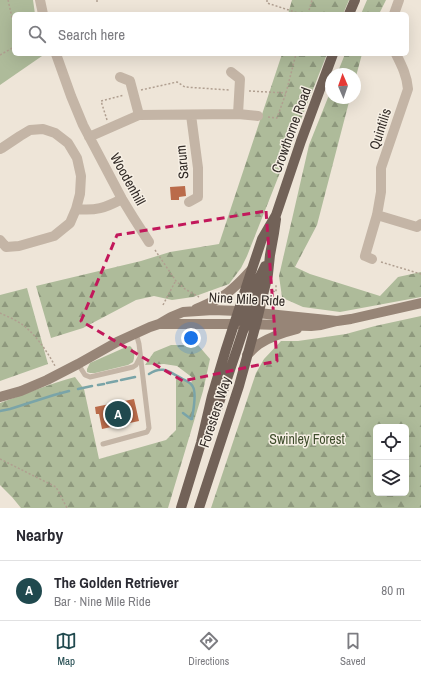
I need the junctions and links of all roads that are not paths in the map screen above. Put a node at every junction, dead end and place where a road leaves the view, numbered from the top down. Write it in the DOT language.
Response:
graph roads {
  1 [pos="40,0"];
  2 [pos="355,0"];
  3 [pos="399,0"];
  4 [pos="43,12"];
  5 [pos="350,12"];
  6 [pos="395,12"];
  7 [pos="57,56"];
  8 [pos="332,56"];
  9 [pos="397,56"];
  10 [pos="231,72"];
  11 [pos="120,77"];
  12 [pos="238,114"];
  13 [pos="139,115"];
  14 [pos="191,115"];
  15 [pos="258,116"];
  16 [pos="89,137"];
  17 [pos="0,149"];
  18 [pos="122,199"];
  19 [pos="189,202"];
  20 [pos="76,209"];
  21 [pos="276,215"];
  22 [pos="377,215"];
  23 [pos="421,224"];
  24 [pos="0,240"];
  25 [pos="150,242"];
  26 [pos="270,255"];
  27 [pos="372,259"];
  28 [pos="252,269"];
  29 [pos="421,303"];
  30 [pos="193,311"];
  31 [pos="243,311"];
  32 [pos="259,312"];
  33 [pos="337,321"];
  34 [pos="234,323"];
  35 [pos="159,324"];
  36 [pos="251,324"];
  37 [pos="311,326"];
  38 [pos="136,333"];
  39 [pos="247,355"];
  40 [pos="140,356"];
  41 [pos="78,364"];
  42 [pos="129,368"];
  43 [pos="142,372"];
  44 [pos="0,398"];
  45 [pos="201,443"];
  46 [pos="103,444"];
  47 [pos="181,508"];
  48 [pos="199,508"];
  1 -- 4 [label="street"];
  2 -- 5 [label="main road"];
  3 -- 6 [label="street"];
  7 -- 16 [label="street, Woodenhill"];
  8 -- 21 [label="main road, Crowthorne Road"];
  9 -- 22 [label="street, Quintilis"];
  10 -- 12 [label="street"];
  11 -- 13 [label="street"];
  12 -- 14 [label="street"];
  12 -- 15 [label="street"];
  13 -- 14 [label="street"];
  13 -- 16 [label="street"];
  14 -- 19 [label="street, Sarum"];
  16 -- 18 [label="street, Woodenhill"];
  17 -- 20 [label="street"];
  18 -- 20 [label="street"];
  18 -- 25 [label="street, Woodenhill"];
  20 -- 24 [label="street"];
  21 -- 26 [label="main road, Crowthorne Road"];
  21 -- 28 [label="main road, Crowthorne Road"];
  22 -- 23 [label="street"];
  22 -- 27 [label="street, Quintilis"];
  26 -- 31 [label="main road"];
  26 -- 32 [label="main road, Crowthorne Road"];
  28 -- 30 [label="main road"];
  28 -- 31 [label="main road, Crowthorne Road"];
  29 -- 33 [label="main road, Nine Mile Ride"];
  30 -- 31 [label="main road, Nine Mile Ride"];
  30 -- 35 [label="main road, Nine Mile Ride"];
  31 -- 32 [label="main road, Nine Mile Ride"];
  31 -- 34 [label="main road, Foresters Way"];
  32 -- 33 [label="main road, Nine Mile Ride"];
  32 -- 36 [label="main road, Crowthorne Road"];
  33 -- 37 [label="main road, Nine Mile Ride"];
  34 -- 35 [label="main road, Nine Mile Ride"];
  34 -- 36 [label="main road, Nine Mile Ride"];
  34 -- 45 [label="main road, Foresters Way"];
  35 -- 38 [label="main road, Nine Mile Ride"];
  36 -- 37 [label="main road, Nine Mile Ride"];
  36 -- 39 [label="main road, Foresters Way"];
  36 -- 45 [label="main road"];
  37 -- 39 [label="main road"];
  38 -- 40 [label="lane"];
  38 -- 41 [label="main road, Nine Mile Ride"];
  39 -- 48 [label="main road, Foresters Way"];
  40 -- 42 [label="lane"];
  40 -- 43 [label="lane"];
  41 -- 42 [label="lane"];
  41 -- 44 [label="main road, Nine Mile Ride"];
  42 -- 43 [label="lane"];
  43 -- 46 [label="lane"];
  45 -- 47 [label="main road, Foresters Way"];
}
